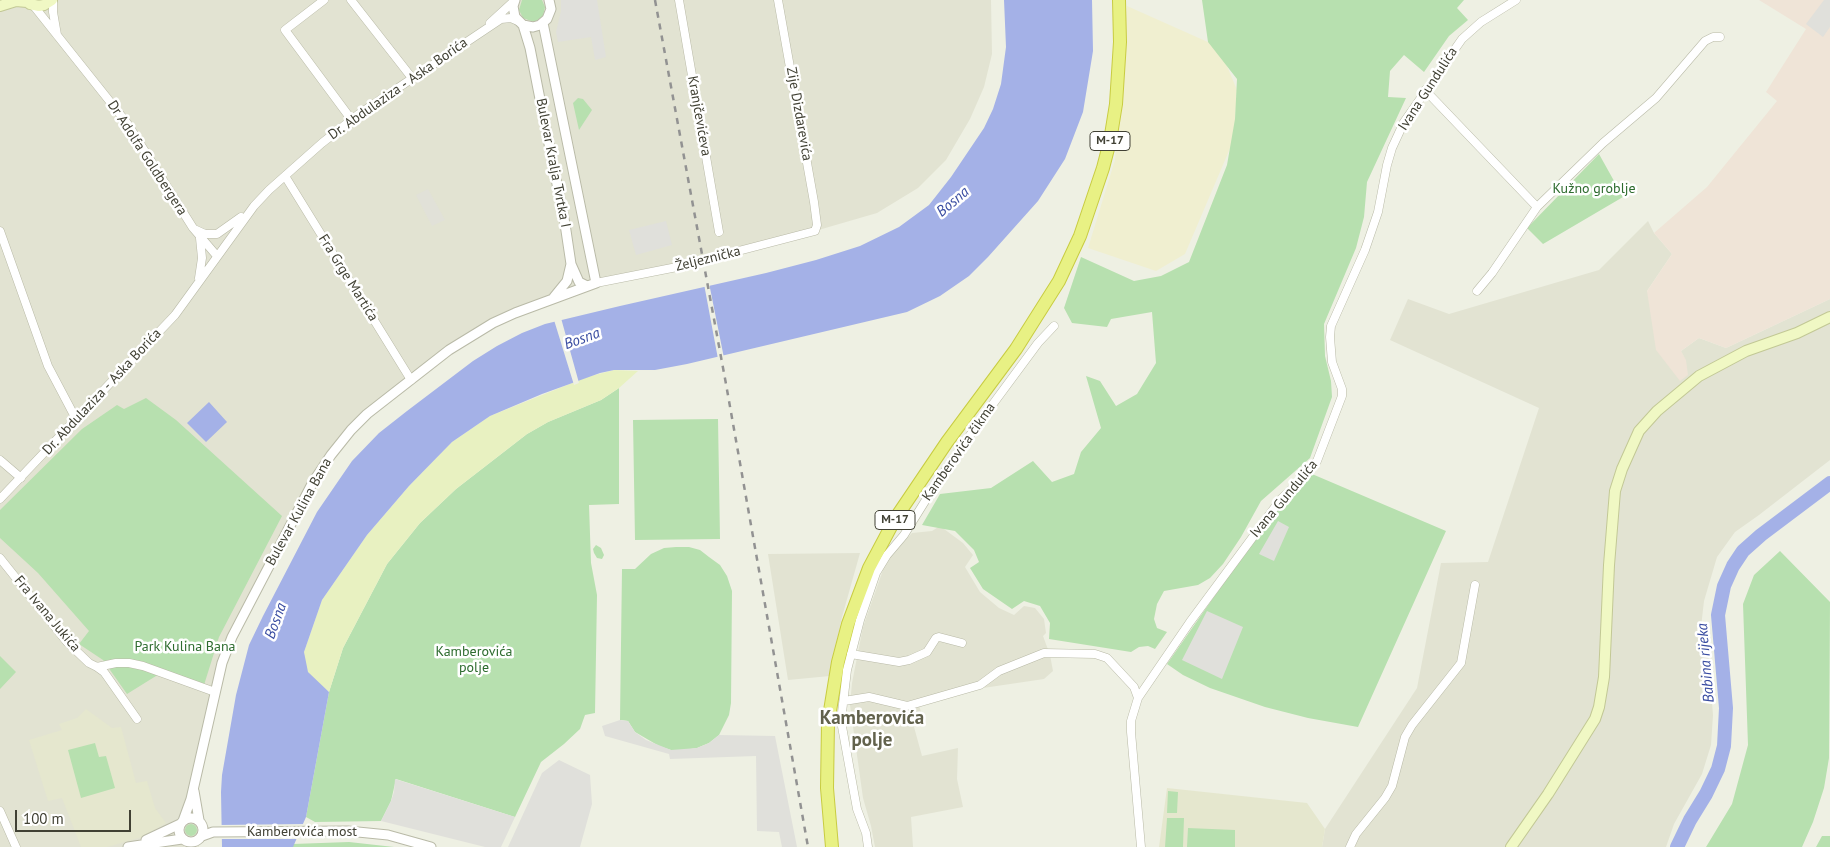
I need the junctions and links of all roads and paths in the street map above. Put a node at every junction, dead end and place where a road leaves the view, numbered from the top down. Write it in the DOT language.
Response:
graph roads {
  1 [pos="52,0"];
  2 [pos="324,0"];
  3 [pos="351,0"];
  4 [pos="514,0"];
  5 [pos="549,0"];
  6 [pos="679,0"];
  7 [pos="778,0"];
  8 [pos="1119,0"];
  9 [pos="1516,0"];
  10 [pos="28,2"];
  11 [pos="1506,3"];
  12 [pos="0,6"];
  13 [pos="520,23"];
  14 [pos="543,23"];
  15 [pos="480,33"];
  16 [pos="58,36"];
  17 [pos="1720,37"];
  18 [pos="412,78"];
  19 [pos="1425,90"];
  20 [pos="351,119"];
  21 [pos="285,176"];
  22 [pos="254,206"];
  23 [pos="1537,207"];
  24 [pos="193,228"];
  25 [pos="817,228"];
  26 [pos="0,231"];
  27 [pos="718,232"];
  28 [pos="200,238"];
  29 [pos="217,256"];
  30 [pos="571,264"];
  31 [pos="198,281"];
  32 [pos="592,285"];
  33 [pos="1477,291"];
  34 [pos="554,298"];
  35 [pos="1830,317"];
  36 [pos="1054,326"];
  37 [pos="411,380"];
  38 [pos="76,419"];
  39 [pos="0,460"];
  40 [pos="21,478"];
  41 [pos="0,499"];
  42 [pos="0,558"];
  43 [pos="1475,585"];
  44 [pos="962,643"];
  45 [pos="851,654"];
  46 [pos="97,667"];
  47 [pos="215,692"];
  48 [pos="1138,698"];
  49 [pos="844,701"];
  50 [pos="137,720"];
  51 [pos="194,787"];
  52 [pos="0,811"];
  53 [pos="181,822"];
  54 [pos="201,823"];
  55 [pos="214,832"];
  56 [pos="200,841"];
  57 [pos="186,842"];
  58 [pos="132,846"];
  59 [pos="16,847"];
  60 [pos="431,847"];
  61 [pos="832,847"];
  62 [pos="868,847"];
  63 [pos="1142,847"];
  64 [pos="1350,847"];
  65 [pos="1511,847"];
  1 -- 10 [label="main road"];
  1 -- 16 [label="street, Dr Adolfa Goldbergera"];
  2 -- 20 [label="street"];
  3 -- 18 [label="street"];
  4 -- 13 [label="street, Bulevar Kralja Tvrtka I"];
  4 -- 15 [label="street, Dr. Abdulaziza - Aska Borića"];
  5 -- 14 [label="street, Bulevar Kralja Tvrtka I"];
  6 -- 27 [label="street, Kranjčevićeva"];
  7 -- 25 [label="street, Zije Dizdarevića"];
  8 -- 61 [label="highway, M-17"];
  9 -- 11 [label="street, Ivana Gundulića"];
  10 -- 12 [label="main road"];
  10 -- 16 [label="street, Dr Adolfa Goldbergera"];
  11 -- 19 [label="street, Ivana Gundulića"];
  13 -- 14 [label="street"];
  13 -- 15 [label="street, Dr. Abdulaziza - Aska Borića"];
  13 -- 30 [label="street, Bulevar Kralja Tvrtka I"];
  14 -- 32 [label="street, Bulevar Kralja Tvrtka I"];
  15 -- 18 [label="street, Dr. Abdulaziza - Aska Borića"];
  16 -- 24 [label="street, Dr Adolfa Goldbergera"];
  17 -- 23 [label="street"];
  18 -- 20 [label="street, Dr. Abdulaziza - Aska Borića"];
  19 -- 23 [label="street"];
  19 -- 48 [label="street, Ivana Gundulića"];
  20 -- 21 [label="street, Dr. Abdulaziza - Aska Borića"];
  21 -- 22 [label="street, Dr. Abdulaziza - Aska Borića"];
  21 -- 37 [label="street, Fra Grge Martića"];
  22 -- 24 [label="street"];
  22 -- 29 [label="street, Dr. Abdulaziza - Aska Borića"];
  23 -- 33 [label="street"];
  24 -- 28 [label="street, Dr Adolfa Goldbergera"];
  25 -- 32 [label="street, Željeznička"];
  26 -- 38 [label="street"];
  28 -- 29 [label="street, Dr Adolfa Goldbergera"];
  28 -- 31 [label="street"];
  29 -- 31 [label="street, Dr. Abdulaziza - Aska Borića"];
  30 -- 32 [label="street"];
  30 -- 34 [label="street, Bulevar Kralja Tvrtka I"];
  31 -- 38 [label="street, Dr. Abdulaziza - Aska Borića"];
  32 -- 34 [label="street, Bulevar Kulina Bana"];
  34 -- 37 [label="street, Bulevar Kulina Bana"];
  35 -- 65 [label="main road"];
  36 -- 45 [label="street, Kamberovića čikma"];
  37 -- 47 [label="street, Bulevar Kulina Bana"];
  38 -- 40 [label="street, Dr. Abdulaziza - Aska Borića"];
  39 -- 40 [label="street"];
  40 -- 41 [label="street, Dr. Abdulaziza - Aska Borića"];
  42 -- 46 [label="street, Fra Ivana Jukića"];
  43 -- 64 [label="street"];
  44 -- 45 [label="street"];
  45 -- 49 [label="street, Kamberovića čikma"];
  46 -- 47 [label="street"];
  46 -- 50 [label="street, Fra Ivana Jukića"];
  47 -- 51 [label="street, Bulevar Kulina Bana"];
  48 -- 49 [label="street"];
  48 -- 63 [label="street, Ivana Gundulića"];
  49 -- 62 [label="street, Kamberovića čikma"];
  51 -- 53 [label="street, Bulevar Kulina Bana"];
  51 -- 54 [label="street, Bulevar Kulina Bana"];
  52 -- 59 [label="street"];
  53 -- 54 [label="street"];
  53 -- 57 [label="street"];
  53 -- 58 [label="street"];
  54 -- 55 [label="street"];
  54 -- 56 [label="street"];
  55 -- 56 [label="street"];
  55 -- 60 [label="street, Kamberovića most"];
  56 -- 57 [label="street"];
  57 -- 58 [label="street"];
}
